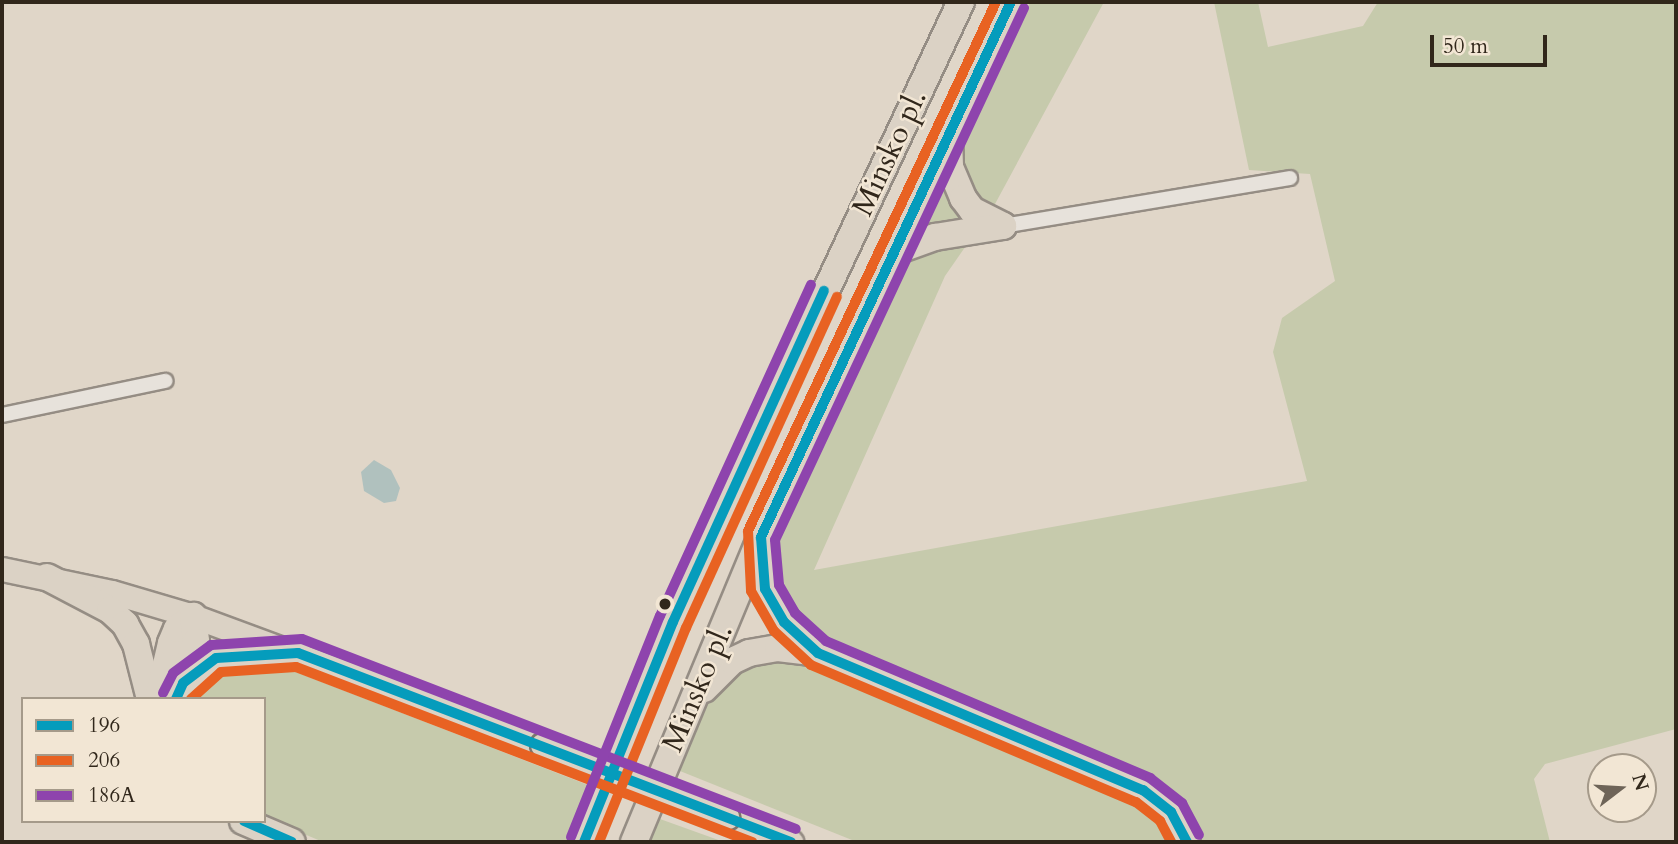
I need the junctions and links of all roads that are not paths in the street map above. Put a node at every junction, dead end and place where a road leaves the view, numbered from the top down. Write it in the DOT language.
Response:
graph roads {
  1 [pos="961,2"];
  2 [pos="1011,2"];
  3 [pos="948,134"];
  4 [pos="1290,178"];
  5 [pos="1003,226"];
  6 [pos="893,252"];
  7 [pos="164,381"];
  8 [pos="2,415"];
  9 [pos="761,537"];
  10 [pos="2,569"];
  11 [pos="47,578"];
  12 [pos="193,616"];
  13 [pos="298,653"];
  14 [pos="818,653"];
  15 [pos="179,691"];
  16 [pos="149,697"];
  17 [pos="158,697"];
  18 [pos="693,699"];
  19 [pos="248,823"];
  20 [pos="292,842"];
  21 [pos="584,842"];
  22 [pos="634,842"];
  23 [pos="791,842"];
  24 [pos="1187,842"];
  1 -- 21 [label="highway, Minsko pl."];
  2 -- 3 [label="highway, Minsko pl."];
  3 -- 5 [label="highway"];
  3 -- 6 [label="highway, Minsko pl."];
  4 -- 5 [label="street"];
  5 -- 6 [label="highway"];
  6 -- 9 [label="highway, Minsko pl."];
  7 -- 8 [label="street"];
  9 -- 14 [label="highway"];
  9 -- 18 [label="highway, Minsko pl."];
  10 -- 11 [label="main road"];
  11 -- 12 [label="main road"];
  11 -- 16 [label="highway"];
  12 -- 13 [label="main road"];
  12 -- 15 [label="highway"];
  12 -- 17 [label="highway"];
  13 -- 15 [label="highway"];
  13 -- 23 [label="main road, bridge"];
  14 -- 18 [label="highway"];
  14 -- 24 [label="highway"];
  18 -- 22 [label="highway, Minsko pl."];
  19 -- 20 [label="highway"];
}
